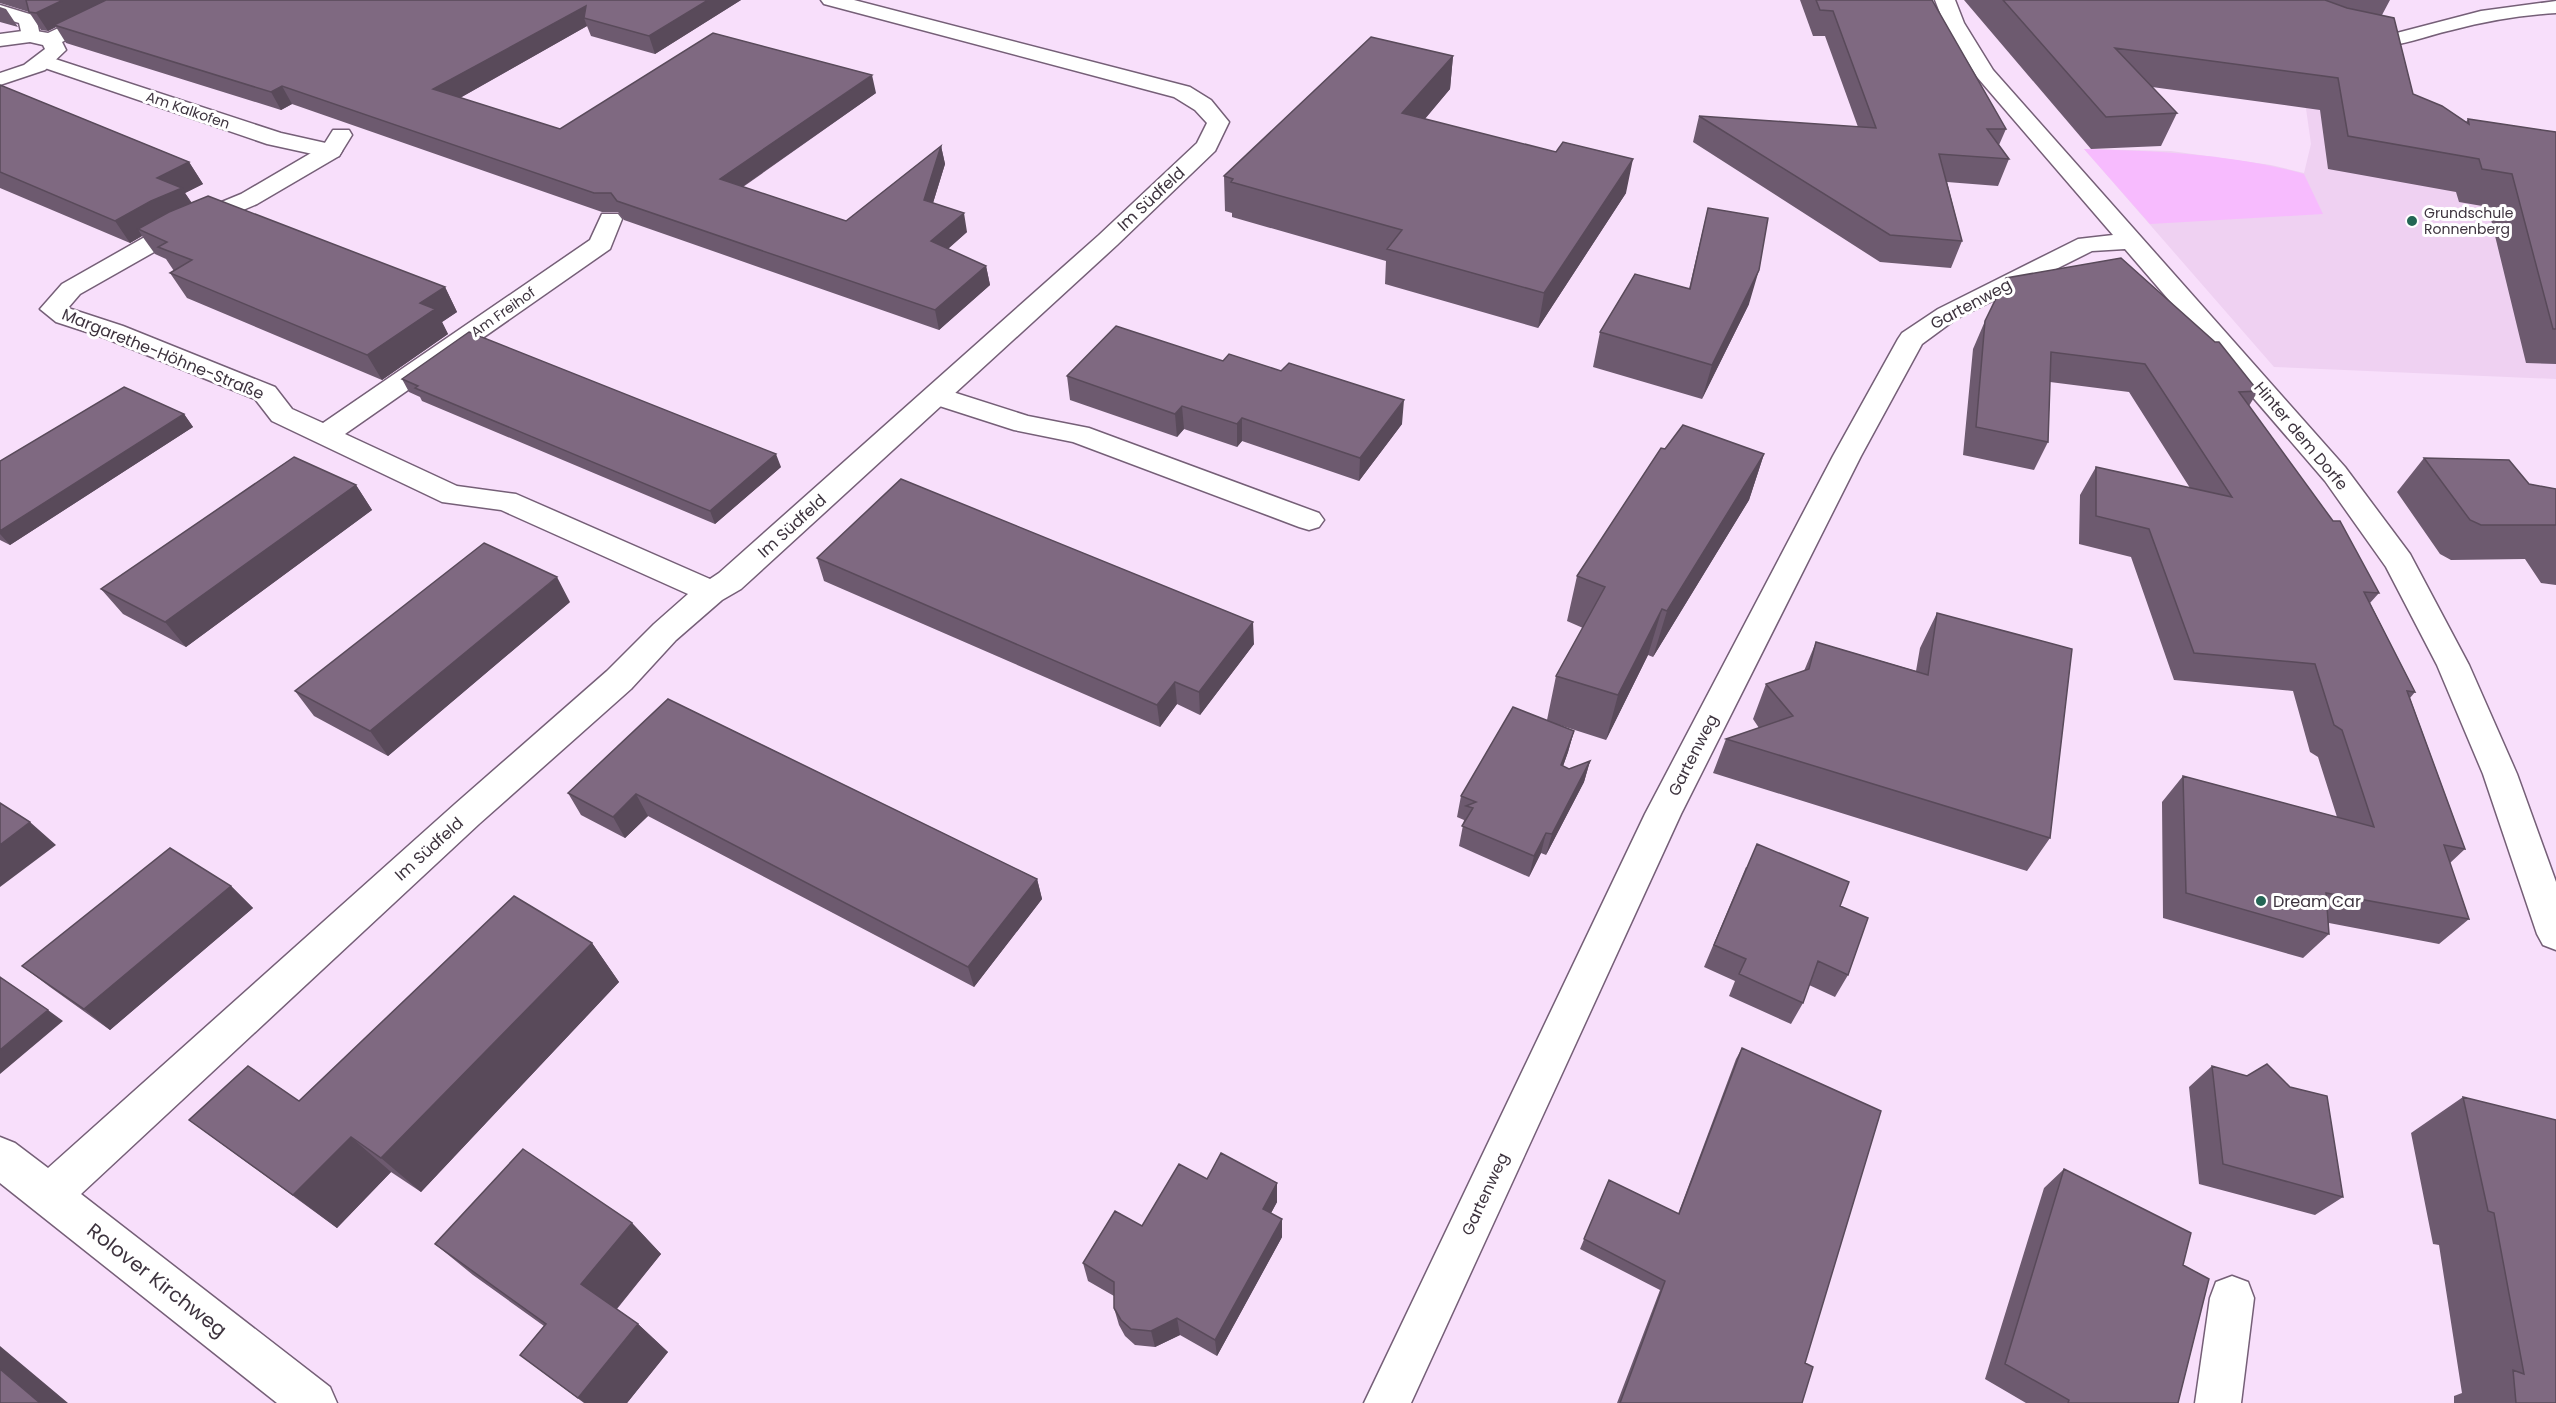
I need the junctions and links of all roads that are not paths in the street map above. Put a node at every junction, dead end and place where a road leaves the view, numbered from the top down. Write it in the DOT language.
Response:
graph roads {
  1 [pos="133,0"];
  2 [pos="831,0"];
  3 [pos="1945,0"];
  4 [pos="2556,7"];
  5 [pos="0,11"];
  6 [pos="2337,31"];
  7 [pos="40,38"];
  8 [pos="0,40"];
  9 [pos="46,62"];
  10 [pos="0,80"];
  11 [pos="336,143"];
  12 [pos="610,219"];
  13 [pos="2133,241"];
  14 [pos="937,396"];
  15 [pos="323,436"];
  16 [pos="1309,520"];
  17 [pos="711,592"];
  18 [pos="2556,934"];
  19 [pos="0,1157"];
  20 [pos="49,1195"];
  21 [pos="2232,1298"];
  22 [pos="314,1403"];
  23 [pos="1387,1403"];
  24 [pos="2218,1403"];
  1 -- 7 [label="street"];
  2 -- 14 [label="street, Im Südfeld"];
  3 -- 13 [label="street, Hinter dem Dorfe"];
  4 -- 6 [label="street"];
  5 -- 7 [label="street"];
  7 -- 8 [label="street"];
  7 -- 9 [label="street"];
  9 -- 10 [label="street"];
  9 -- 11 [label="street, Am Kalkofen"];
  11 -- 15 [label="street, Margarethe-Höhne-Straße"];
  12 -- 15 [label="street, Am Freihof"];
  13 -- 18 [label="street, Hinter dem Dorfe"];
  13 -- 23 [label="street, Gartenweg"];
  14 -- 16 [label="street"];
  14 -- 17 [label="street, Im Südfeld"];
  15 -- 17 [label="street, Margarethe-Höhne-Straße"];
  17 -- 20 [label="street, Im Südfeld"];
  19 -- 20 [label="street, Rolover Kirchweg"];
  20 -- 22 [label="street, Rolover Kirchweg"];
  21 -- 24 [label="street"];
}
